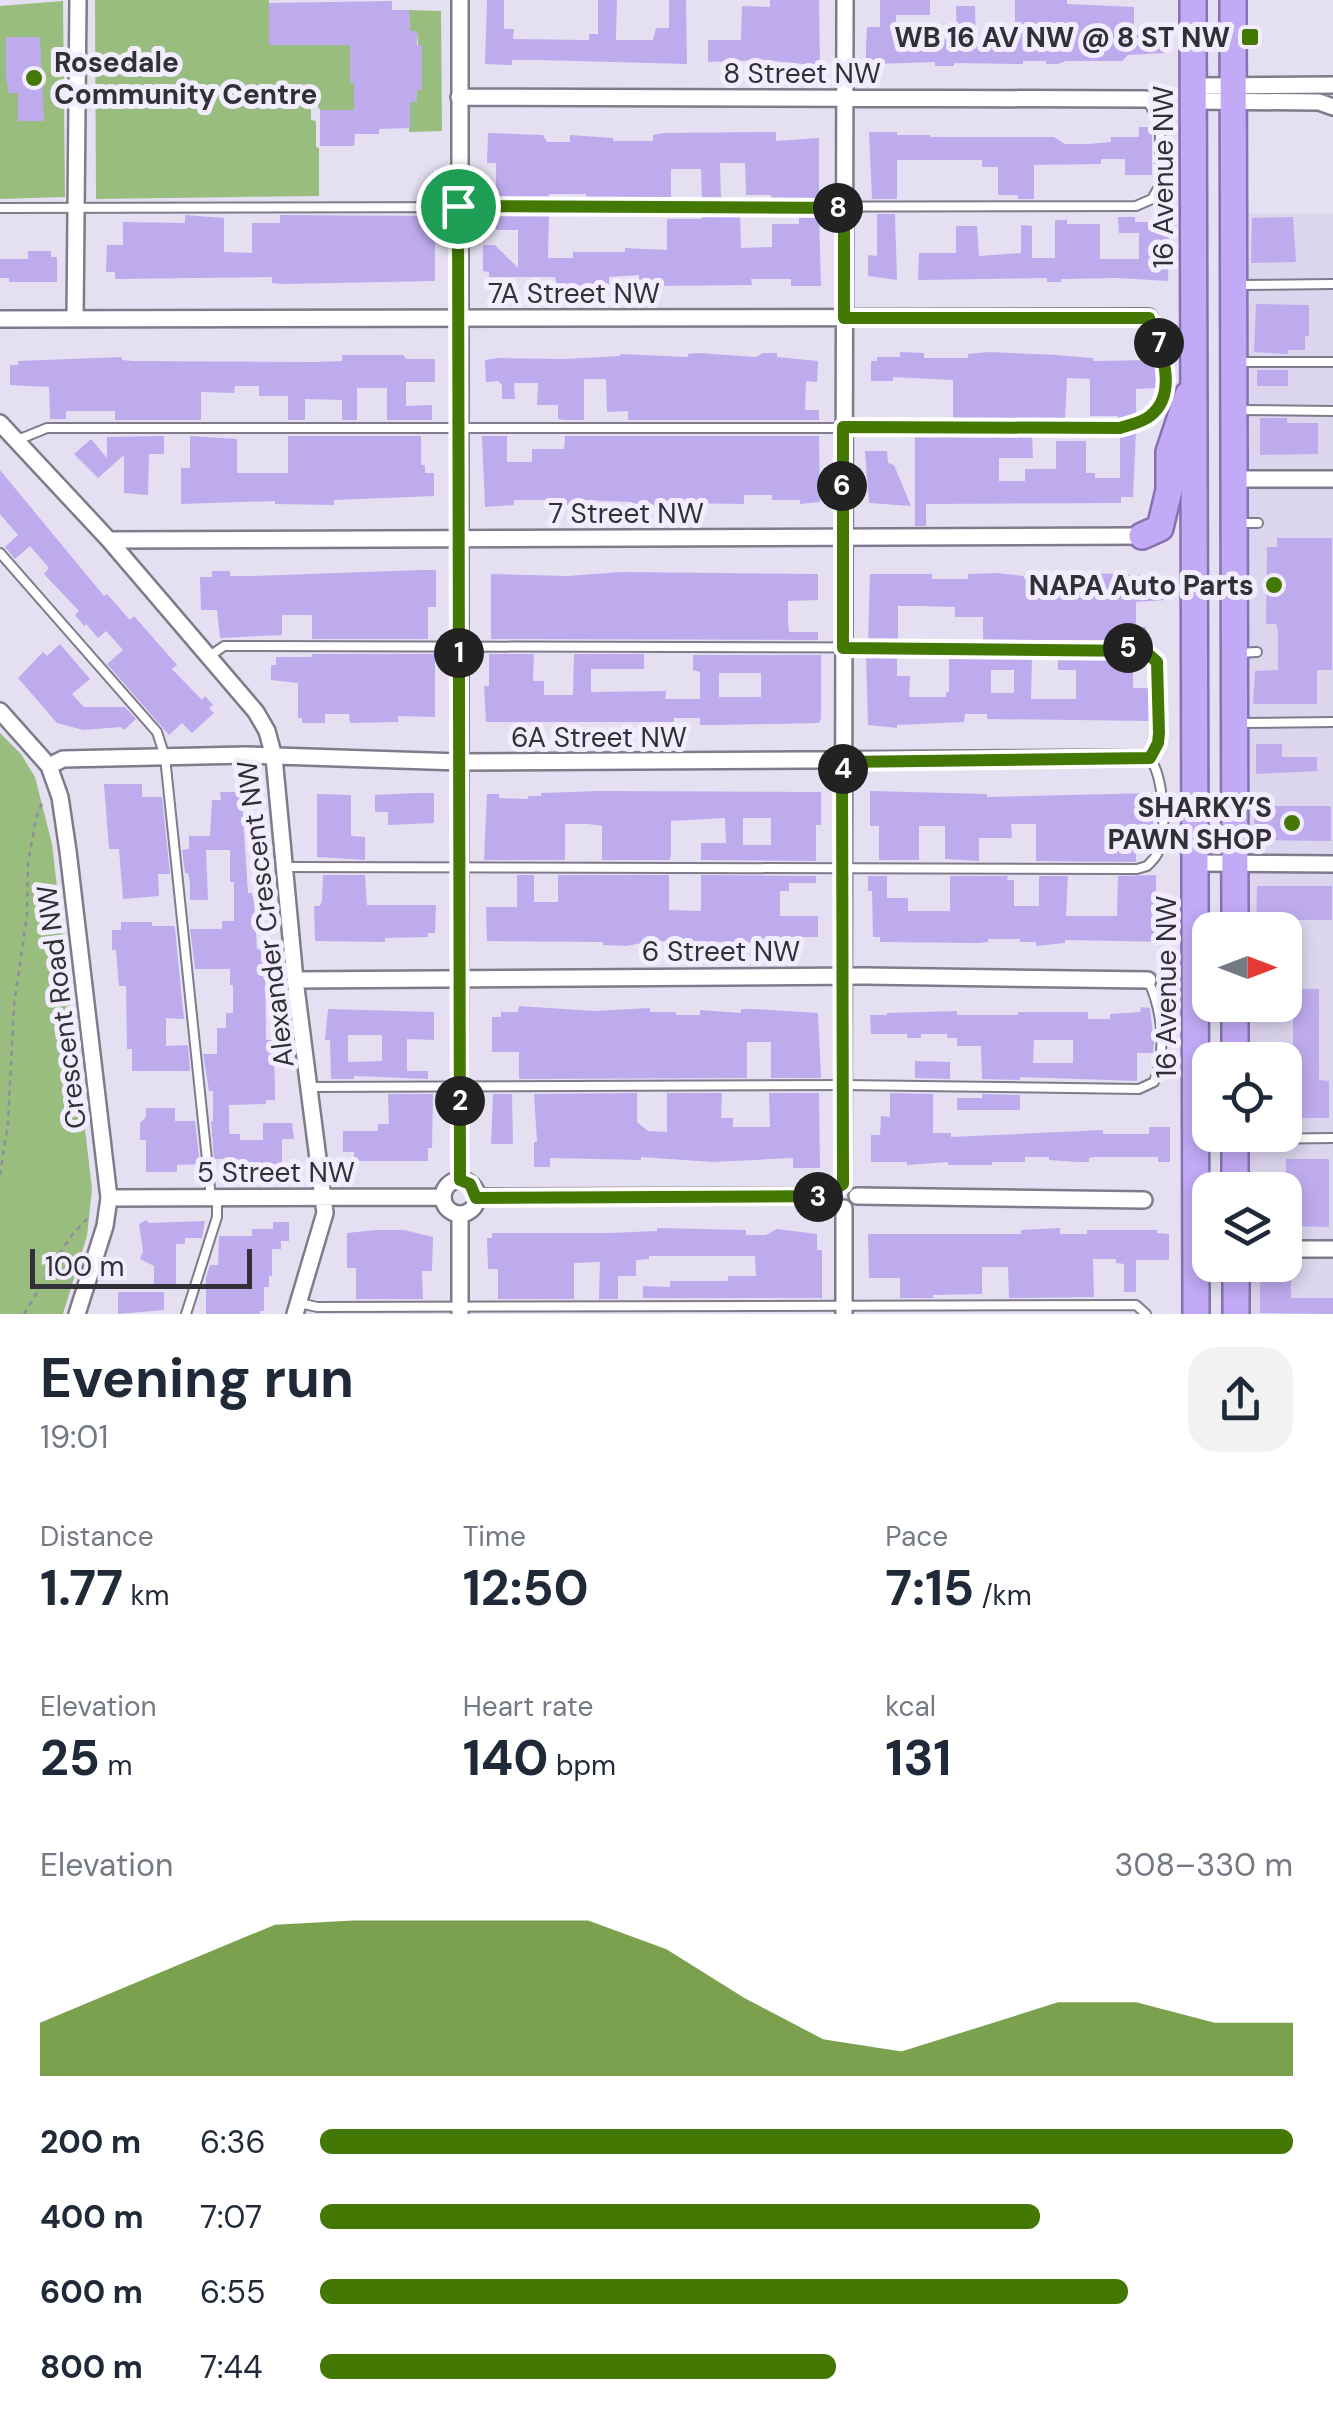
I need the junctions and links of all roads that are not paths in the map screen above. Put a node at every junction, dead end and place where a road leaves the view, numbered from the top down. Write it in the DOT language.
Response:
graph roads {
  1 [pos="78,0"];
  2 [pos="460,0"];
  3 [pos="845,0"];
  4 [pos="1192,0"];
  5 [pos="1233,0"];
  6 [pos="1333,85"];
  7 [pos="1233,93"];
  8 [pos="1192,94"];
  9 [pos="458,97"];
  10 [pos="844,99"];
  11 [pos="1146,99"];
  12 [pos="1333,106"];
  13 [pos="77,206"];
  14 [pos="458,206"];
  15 [pos="0,208"];
  16 [pos="844,208"];
  17 [pos="1333,284"];
  18 [pos="1233,285"];
  19 [pos="0,318"];
  20 [pos="75,318"];
  21 [pos="844,318"];
  22 [pos="1149,318"];
  23 [pos="460,319"];
  24 [pos="1233,362"];
  25 [pos="1333,362"];
  26 [pos="1194,381"];
  27 [pos="1234,410"];
  28 [pos="1333,411"];
  29 [pos="0,424"];
  30 [pos="843,427"];
  31 [pos="459,429"];
  32 [pos="15,441"];
  33 [pos="1234,479"];
  34 [pos="1333,479"];
  35 [pos="842,536"];
  36 [pos="1142,536"];
  37 [pos="460,539"];
  38 [pos="110,540"];
  39 [pos="0,554"];
  40 [pos="459,648"];
  41 [pos="843,648"];
  42 [pos="208,658"];
  43 [pos="0,711"];
  44 [pos="1333,722"];
  45 [pos="1234,723"];
  46 [pos="166,757"];
  47 [pos="274,757"];
  48 [pos="1150,758"];
  49 [pos="460,762"];
  50 [pos="842,762"];
  51 [pos="49,766"];
  52 [pos="1196,862"];
  53 [pos="1235,862"];
  54 [pos="1333,864"];
  55 [pos="843,866"];
  56 [pos="283,867"];
  57 [pos="460,867"];
  58 [pos="1235,912"];
  59 [pos="843,976"];
  60 [pos="460,977"];
  61 [pos="295,980"];
  62 [pos="1148,980"];
  63 [pos="843,1086"];
  64 [pos="311,1088"];
  65 [pos="460,1088"];
  66 [pos="1333,1138"];
  67 [pos="1302,1139"];
  68 [pos="460,1180"];
  69 [pos="844,1196"];
  70 [pos="324,1197"];
  71 [pos="443,1197"];
  72 [pos="109,1198"];
  73 [pos="214,1198"];
  74 [pos="476,1198"];
  75 [pos="1144,1200"];
  76 [pos="460,1214"];
  77 [pos="1333,1249"];
  78 [pos="1302,1250"];
  79 [pos="1236,1282"];
  80 [pos="297,1308"];
  81 [pos="460,1310"];
  82 [pos="844,1310"];
  83 [pos="77,1314"];
  84 [pos="186,1314"];
  85 [pos="1146,1314"];
  86 [pos="1196,1314"];
  87 [pos="1236,1314"];
  1 -- 13 [label="street"];
  2 -- 9 [label="street"];
  3 -- 10 [label="street"];
  4 -- 8 [label="highway, 16 Avenue NW"];
  5 -- 7 [label="highway"];
  6 -- 7 [label="street"];
  7 -- 8 [label="street"];
  7 -- 12 [label="street"];
  7 -- 18 [label="highway"];
  8 -- 26 [label="highway, 16 Avenue NW"];
  9 -- 10 [label="street, 8 Street NW"];
  9 -- 14 [label="street"];
  10 -- 11 [label="street, 8 Street NW"];
  10 -- 16 [label="street"];
  11 -- 16 [label="lane"];
  13 -- 14 [label="lane"];
  13 -- 15 [label="lane"];
  13 -- 20 [label="street"];
  14 -- 16 [label="lane"];
  14 -- 23 [label="street"];
  16 -- 21 [label="street"];
  17 -- 18 [label="lane"];
  18 -- 24 [label="highway"];
  19 -- 20 [label="street, 7A Street NW"];
  20 -- 23 [label="street, 7A Street NW"];
  21 -- 22 [label="street, 7A Street NW"];
  21 -- 23 [label="street, 7A Street NW"];
  21 -- 30 [label="street"];
  22 -- 30 [label="lane"];
  23 -- 31 [label="street"];
  24 -- 25 [label="lane"];
  24 -- 27 [label="highway"];
  26 -- 36 [label="highway"];
  26 -- 52 [label="highway, 16 Avenue NW"];
  27 -- 28 [label="lane"];
  27 -- 33 [label="highway"];
  29 -- 32 [label="street, Alexander Crescent NW"];
  30 -- 31 [label="lane"];
  30 -- 35 [label="street"];
  31 -- 32 [label="lane"];
  31 -- 37 [label="street"];
  32 -- 38 [label="street, Alexander Crescent NW"];
  33 -- 34 [label="street"];
  33 -- 45 [label="highway"];
  35 -- 36 [label="street, 7 Street NW"];
  35 -- 37 [label="street, 7 Street NW"];
  35 -- 41 [label="street"];
  37 -- 38 [label="street, 7 Street NW"];
  37 -- 40 [label="street"];
  38 -- 42 [label="street, Alexander Crescent NW"];
  39 -- 46 [label="lane"];
  40 -- 41 [label="lane"];
  40 -- 42 [label="lane"];
  40 -- 49 [label="street"];
  41 -- 48 [label="lane"];
  41 -- 50 [label="street"];
  42 -- 47 [label="street, Alexander Crescent NW"];
  43 -- 51 [label="street, Crescent Road NW"];
  44 -- 45 [label="lane"];
  45 -- 53 [label="highway"];
  46 -- 47 [label="street, 6A Street NW"];
  46 -- 51 [label="street, 6A Street NW"];
  46 -- 73 [label="lane"];
  47 -- 49 [label="street, 6A Street NW"];
  47 -- 56 [label="street, Alexander Crescent NW"];
  48 -- 50 [label="street, 6A Street NW"];
  48 -- 55 [label="lane"];
  49 -- 50 [label="street, 6A Street NW"];
  49 -- 57 [label="street"];
  50 -- 55 [label="street"];
  51 -- 72 [label="street, Crescent Road NW"];
  52 -- 53 [label="street"];
  52 -- 86 [label="highway, 16 Avenue NW"];
  53 -- 54 [label="street"];
  53 -- 58 [label="highway"];
  55 -- 57 [label="lane"];
  55 -- 59 [label="street"];
  56 -- 57 [label="lane"];
  56 -- 61 [label="street, Alexander Crescent NW"];
  57 -- 60 [label="street"];
  59 -- 60 [label="street, 6 Street NW"];
  59 -- 62 [label="street, 6 Street NW"];
  59 -- 63 [label="street"];
  60 -- 61 [label="street, 6 Street NW"];
  60 -- 65 [label="street"];
  61 -- 64 [label="street, Alexander Crescent NW"];
  62 -- 63 [label="lane"];
  63 -- 65 [label="lane"];
  63 -- 69 [label="street"];
  64 -- 65 [label="lane"];
  64 -- 70 [label="street, Alexander Crescent NW"];
  65 -- 68 [label="street"];
  66 -- 67 [label="lane"];
  68 -- 71 [label="street"];
  68 -- 74 [label="street"];
  69 -- 74 [label="street"];
  69 -- 75 [label="street"];
  69 -- 82 [label="street"];
  70 -- 71 [label="street, 5 Street NW"];
  70 -- 73 [label="street, 5 Street NW"];
  70 -- 80 [label="street, Alexander Crescent NW"];
  71 -- 76 [label="street"];
  72 -- 73 [label="street, 5 Street NW"];
  72 -- 83 [label="street, Crescent Road NW"];
  73 -- 84 [label="lane"];
  74 -- 76 [label="street"];
  76 -- 81 [label="street"];
  77 -- 78 [label="street"];
  79 -- 87 [label="highway"];
  80 -- 81 [label="lane"];
  81 -- 82 [label="lane"];
  82 -- 85 [label="lane"];
}
